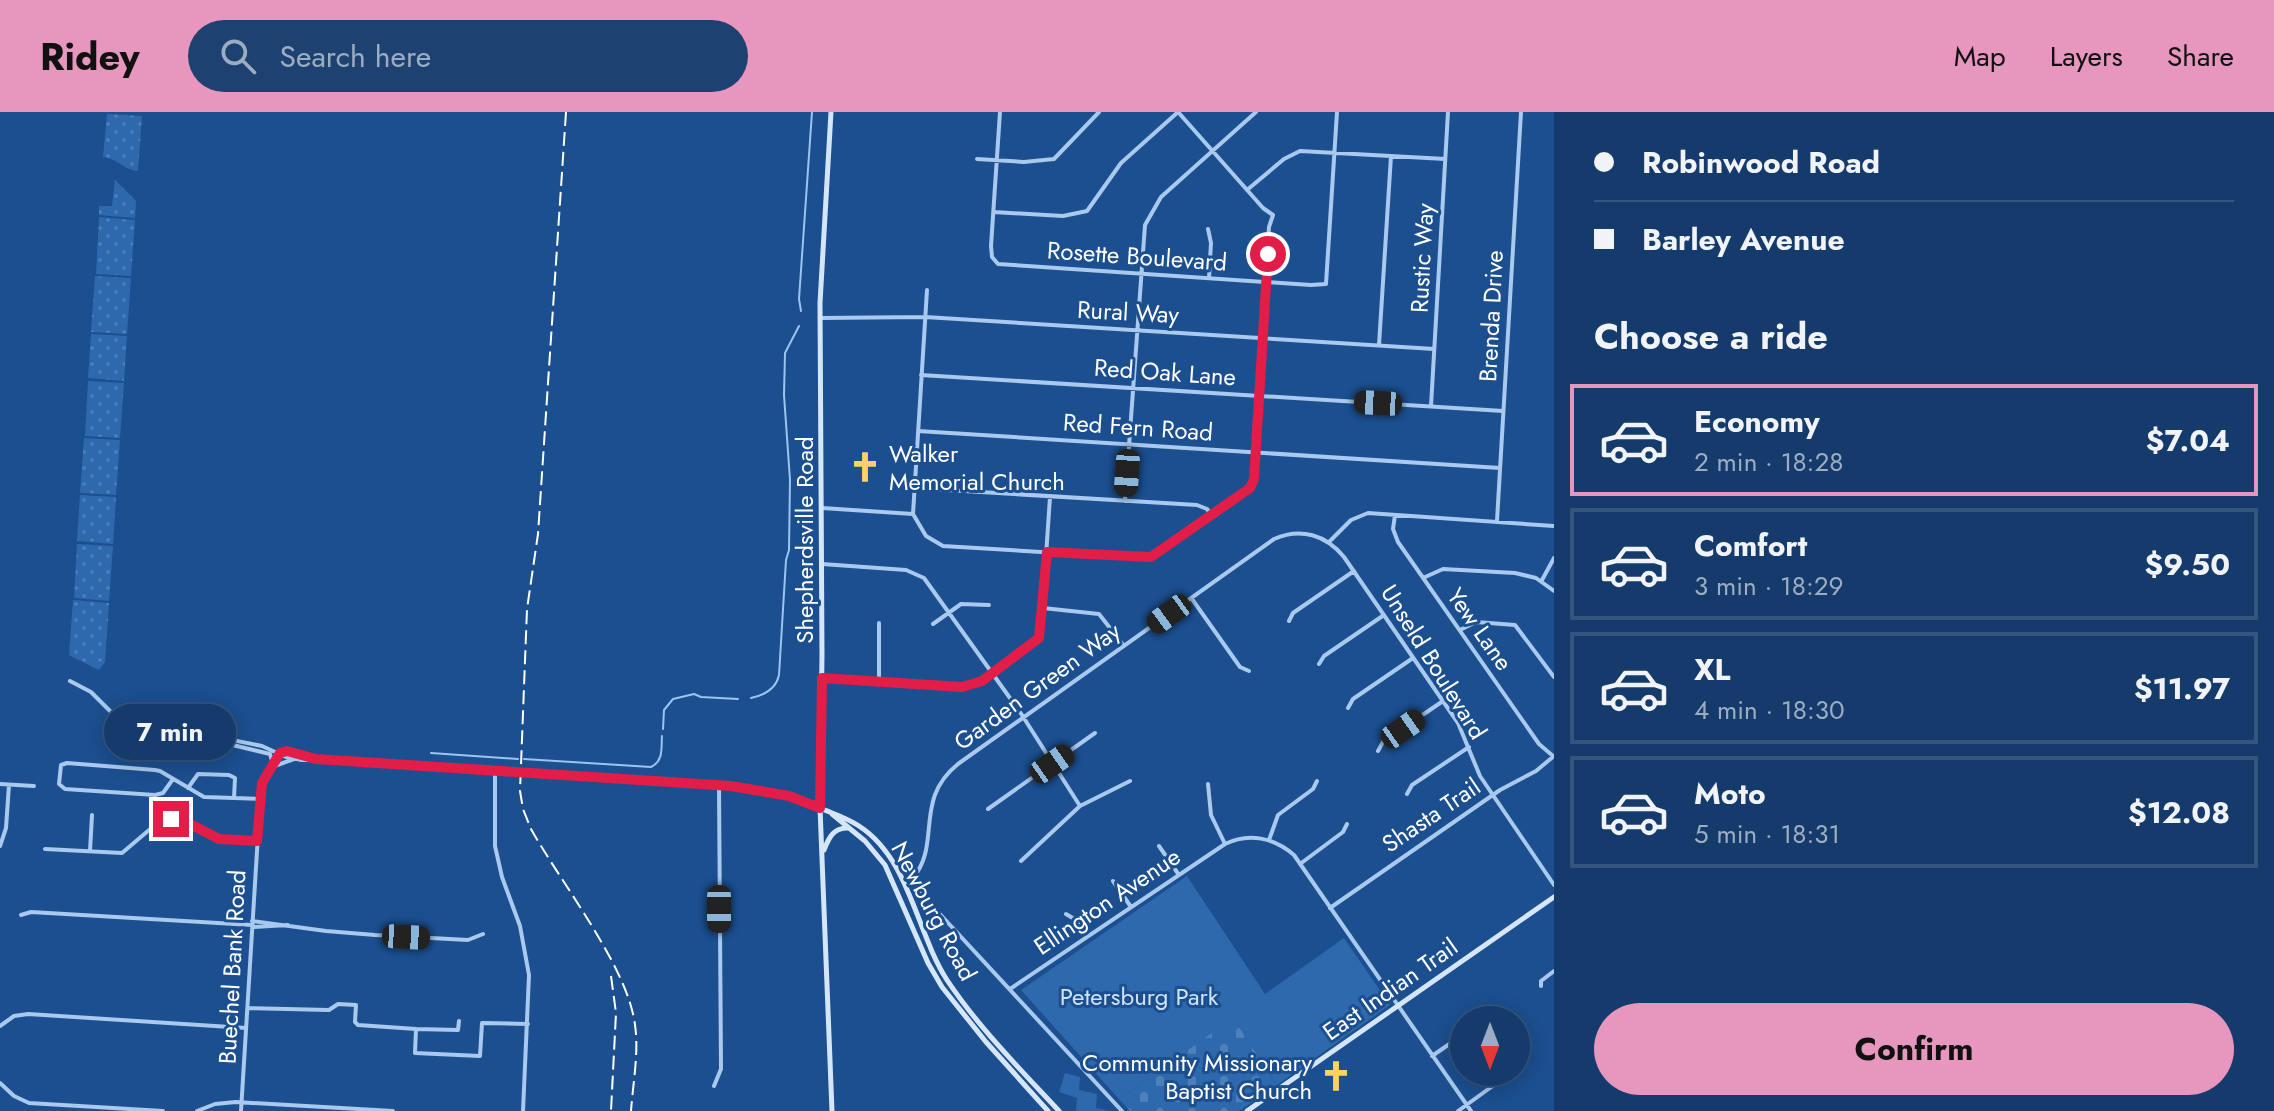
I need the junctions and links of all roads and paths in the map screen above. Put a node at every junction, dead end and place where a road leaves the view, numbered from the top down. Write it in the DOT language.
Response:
graph roads {
  1 [pos="831,112"];
  2 [pos="1000,112"];
  3 [pos="1099,112"];
  4 [pos="1178,112"];
  5 [pos="1256,112"];
  6 [pos="1337,112"];
  7 [pos="1448,112"];
  8 [pos="1521,112"];
  9 [pos="1212,151"];
  10 [pos="1335,152"];
  11 [pos="1391,155"];
  12 [pos="977,159"];
  13 [pos="1445,159"];
  14 [pos="997,160"];
  15 [pos="1247,190"];
  16 [pos="994,212"];
  17 [pos="1208,229"];
  18 [pos="1140,274"];
  19 [pos="1209,278"];
  20 [pos="1266,282"];
  21 [pos="927,290"];
  22 [pos="925,317"];
  23 [pos="820,318"];
  24 [pos="1136,330"];
  25 [pos="1262,338"];
  26 [pos="1379,345"];
  27 [pos="1434,349"];
  28 [pos="921,375"];
  29 [pos="1133,388"];
  30 [pos="1259,396"];
  31 [pos="1431,406"];
  32 [pos="1503,411"];
  33 [pos="918,431"];
  34 [pos="1129,444"];
  35 [pos="1255,452"];
  36 [pos="1500,468"];
  37 [pos="914,488"];
  38 [pos="1050,497"];
  39 [pos="1125,501"];
  40 [pos="822,508"];
  41 [pos="913,514"];
  42 [pos="1395,515"];
  43 [pos="1212,516"];
  44 [pos="1497,521"];
  45 [pos="1554,526"];
  46 [pos="1329,542"];
  47 [pos="1047,552"];
  48 [pos="1554,558"];
  49 [pos="822,564"];
  50 [pos="1354,571"];
  51 [pos="1423,578"];
  52 [pos="1541,581"];
  53 [pos="1554,591"];
  54 [pos="1191,598"];
  55 [pos="989,605"];
  56 [pos="1043,608"];
  57 [pos="949,612"];
  58 [pos="1384,615"];
  59 [pos="1289,621"];
  60 [pos="879,623"];
  61 [pos="933,624"];
  62 [pos="1460,630"];
  63 [pos="1124,646"];
  64 [pos="1413,658"];
  65 [pos="1319,664"];
  66 [pos="1249,671"];
  67 [pos="993,673"];
  68 [pos="1554,677"];
  69 [pos="822,678"];
  70 [pos="70,681"];
  71 [pos="879,681"];
  72 [pos="1443,701"];
  73 [pos="1348,708"];
  74 [pos="1023,718"];
  75 [pos="1095,733"];
  76 [pos="213,735"];
  77 [pos="1469,747"];
  78 [pos="1378,751"];
  79 [pos="280,753"];
  80 [pos="1554,756"];
  81 [pos="296,758"];
  82 [pos="316,759"];
  83 [pos="1052,764"];
  84 [pos="271,766"];
  85 [pos="495,769"];
  86 [pos="173,779"];
  87 [pos="1130,781"];
  88 [pos="1317,781"];
  89 [pos="0,784"];
  90 [pos="1208,784"];
  91 [pos="9,785"];
  92 [pos="719,785"];
  93 [pos="34,786"];
  94 [pos="188,788"];
  95 [pos="1407,794"];
  96 [pos="1492,795"];
  97 [pos="234,798"];
  98 [pos="260,799"];
  99 [pos="1080,806"];
  100 [pos="820,808"];
  101 [pos="988,809"];
  102 [pos="831,813"];
  103 [pos="92,815"];
  104 [pos="1347,824"];
  105 [pos="849,828"];
  106 [pos="1269,840"];
  107 [pos="257,841"];
  108 [pos="1225,844"];
  109 [pos="0,846"];
  110 [pos="1159,846"];
  111 [pos="45,849"];
  112 [pos="90,851"];
  113 [pos="822,859"];
  114 [pos="1021,861"];
  115 [pos="1300,864"];
  116 [pos="1179,875"];
  117 [pos="1113,881"];
  118 [pos="1554,885"];
  119 [pos="1554,897"];
  120 [pos="1131,907"];
  121 [pos="1330,908"];
  122 [pos="1066,914"];
  123 [pos="21,915"];
  124 [pos="252,924"];
  125 [pos="483,934"];
  126 [pos="1087,937"];
  127 [pos="1554,971"];
  128 [pos="1541,986"];
  129 [pos="1010,989"];
  130 [pos="1397,1006"];
  131 [pos="247,1008"];
  132 [pos="459,1021"];
  133 [pos="528,1024"];
  134 [pos="0,1026"];
  135 [pos="246,1028"];
  136 [pos="416,1029"];
  137 [pos="1450,1044"];
  138 [pos="1432,1056"];
  139 [pos="714,1086"];
  140 [pos="1493,1086"];
  141 [pos="1,1087"];
  142 [pos="242,1103"];
  143 [pos="43,1104"];
  144 [pos="1467,1105"];
  145 [pos="100,1109"];
  146 [pos="43,1111"];
  147 [pos="163,1111"];
  148 [pos="197,1111"];
  149 [pos="241,1111"];
  150 [pos="393,1111"];
  151 [pos="523,1111"];
  152 [pos="832,1111"];
  153 [pos="1048,1111"];
  154 [pos="1059,1111"];
  155 [pos="1122,1111"];
  156 [pos="1247,1111"];
  157 [pos="1458,1111"];
  158 [pos="1471,1111"];
  1 -- 23 [label="main road, Shepherdsville Road"];
  2 -- 14 [label="street"];
  3 -- 14 [label="street"];
  4 -- 9 [label="street"];
  4 -- 16 [label="street"];
  5 -- 9 [label="street"];
  6 -- 10 [label="street"];
  7 -- 13 [label="street, Rustic Way"];
  8 -- 32 [label="street, Brenda Drive"];
  9 -- 15 [label="street"];
  9 -- 18 [label="street"];
  10 -- 11 [label="street"];
  10 -- 15 [label="street"];
  10 -- 20 [label="street, Rosette Boulevard"];
  11 -- 13 [label="street"];
  11 -- 26 [label="street"];
  12 -- 14 [label="street"];
  13 -- 27 [label="street, Rustic Way"];
  14 -- 16 [label="street"];
  15 -- 20 [label="street"];
  16 -- 18 [label="street, Rosette Boulevard"];
  17 -- 19 [label="street"];
  18 -- 19 [label="street, Rosette Boulevard"];
  18 -- 24 [label="street"];
  19 -- 20 [label="street, Rosette Boulevard"];
  20 -- 25 [label="street"];
  21 -- 22 [label="street"];
  22 -- 23 [label="street, Rural Way"];
  22 -- 24 [label="street, Rural Way"];
  22 -- 28 [label="street"];
  23 -- 40 [label="main road, Shepherdsville Road"];
  24 -- 25 [label="street, Rural Way"];
  24 -- 29 [label="street"];
  25 -- 26 [label="street, Rural Way"];
  25 -- 30 [label="street"];
  26 -- 27 [label="street, Rural Way"];
  27 -- 31 [label="street, Rustic Way"];
  28 -- 29 [label="street, Red Oak Lane"];
  28 -- 33 [label="street"];
  29 -- 30 [label="street, Red Oak Lane"];
  29 -- 34 [label="street"];
  30 -- 31 [label="street, Red Oak Lane"];
  30 -- 35 [label="street"];
  31 -- 32 [label="street, Red Oak Lane"];
  32 -- 36 [label="street, Brenda Drive"];
  33 -- 34 [label="street, Red Fern Road"];
  33 -- 37 [label="street"];
  34 -- 35 [label="street, Red Fern Road"];
  34 -- 39 [label="street"];
  35 -- 36 [label="street, Red Fern Road"];
  35 -- 43 [label="street"];
  36 -- 44 [label="street, Brenda Drive"];
  37 -- 38 [label="street"];
  37 -- 41 [label="street"];
  38 -- 39 [label="street"];
  38 -- 47 [label="street"];
  39 -- 43 [label="street"];
  40 -- 41 [label="street"];
  40 -- 49 [label="main road, Shepherdsville Road"];
  41 -- 47 [label="street"];
  42 -- 44 [label="street"];
  42 -- 46 [label="street"];
  42 -- 51 [label="street, Yew Lane"];
  43 -- 47 [label="street"];
  44 -- 45 [label="street"];
  46 -- 50 [label="street, Unseld Boulevard"];
  46 -- 54 [label="street, Garden Green Way"];
  47 -- 56 [label="street"];
  48 -- 52 [label="street"];
  49 -- 57 [label="street"];
  49 -- 69 [label="main road, Shepherdsville Road"];
  50 -- 58 [label="street, Unseld Boulevard"];
  50 -- 59 [label="street"];
  51 -- 52 [label="street"];
  51 -- 62 [label="street, Yew Lane"];
  52 -- 53 [label="street"];
  54 -- 63 [label="street, Garden Green Way"];
  54 -- 66 [label="street"];
  55 -- 57 [label="street"];
  56 -- 63 [label="street"];
  56 -- 67 [label="street"];
  57 -- 61 [label="street"];
  57 -- 67 [label="street"];
  58 -- 64 [label="street, Unseld Boulevard"];
  58 -- 65 [label="street"];
  60 -- 71 [label="street"];
  62 -- 68 [label="street"];
  62 -- 80 [label="street, Yew Lane"];
  63 -- 74 [label="street, Garden Green Way"];
  64 -- 72 [label="street, Unseld Boulevard"];
  64 -- 73 [label="street"];
  67 -- 71 [label="street"];
  67 -- 74 [label="street"];
  69 -- 71 [label="street"];
  69 -- 100 [label="main road, Shepherdsville Road"];
  70 -- 76 [label="street"];
  72 -- 77 [label="street, Unseld Boulevard"];
  72 -- 78 [label="street"];
  74 -- 83 [label="street"];
  74 -- 129 [label="street, Garden Green Way"];
  75 -- 83 [label="street"];
  76 -- 79 [label="street"];
  76 -- 84 [label="street"];
  77 -- 95 [label="street"];
  77 -- 96 [label="street, Unseld Boulevard"];
  79 -- 81 [label="street"];
  79 -- 82 [label="street"];
  79 -- 84 [label="street, Buechel Bank Road"];
  80 -- 96 [label="street, Shasta Trail"];
  81 -- 82 [label="street"];
  81 -- 84 [label="street"];
  82 -- 85 [label="street"];
  83 -- 99 [label="street"];
  83 -- 101 [label="street"];
  84 -- 98 [label="street, Buechel Bank Road"];
  85 -- 92 [label="street"];
  85 -- 133 [label="street"];
  86 -- 86 [label="street"];
  86 -- 94 [label="street"];
  87 -- 99 [label="street"];
  88 -- 106 [label="street"];
  89 -- 91 [label="street"];
  90 -- 108 [label="street"];
  91 -- 93 [label="street"];
  91 -- 109 [label="street"];
  92 -- 100 [label="street"];
  92 -- 139 [label="street"];
  94 -- 97 [label="street"];
  94 -- 97 [label="street"];
  96 -- 118 [label="street, Unseld Boulevard"];
  96 -- 121 [label="street, Shasta Trail"];
  97 -- 98 [label="street"];
  98 -- 107 [label="street, Buechel Bank Road"];
  99 -- 114 [label="street"];
  100 -- 102 [label="main road, Newburg Road"];
  100 -- 113 [label="main road, Shepherdsville Road"];
  102 -- 105 [label="main road, Newburg Road"];
  102 -- 154 [label="main road, Newburg Road"];
  103 -- 112 [label="street"];
  104 -- 115 [label="street"];
  105 -- 113 [label="main road"];
  105 -- 153 [label="main road, Newburg Road"];
  106 -- 108 [label="street"];
  106 -- 115 [label="street"];
  107 -- 112 [label="street"];
  107 -- 124 [label="street, Buechel Bank Road"];
  108 -- 116 [label="street, Ellington Avenue"];
  110 -- 116 [label="street"];
  111 -- 112 [label="street"];
  113 -- 152 [label="main road, Shepherdsville Road"];
  115 -- 121 [label="street"];
  116 -- 120 [label="street, Ellington Avenue"];
  117 -- 120 [label="street"];
  119 -- 130 [label="main road, East Indian Trail"];
  120 -- 126 [label="street, Ellington Avenue"];
  121 -- 130 [label="street"];
  122 -- 126 [label="street"];
  123 -- 124 [label="street"];
  124 -- 125 [label="street"];
  124 -- 131 [label="street, Buechel Bank Road"];
  126 -- 129 [label="street, Ellington Avenue"];
  127 -- 128 [label="street"];
  129 -- 155 [label="street"];
  130 -- 138 [label="street"];
  130 -- 156 [label="main road, East Indian Trail"];
  131 -- 135 [label="street, Buechel Bank Road"];
  131 -- 136 [label="street"];
  132 -- 136 [label="street"];
  133 -- 136 [label="street"];
  133 -- 151 [label="street"];
  134 -- 135 [label="street"];
  135 -- 142 [label="street, Buechel Bank Road"];
  137 -- 138 [label="street"];
  138 -- 144 [label="street"];
  140 -- 144 [label="street"];
  141 -- 143 [label="street"];
  142 -- 148 [label="street"];
  142 -- 149 [label="street, Buechel Bank Road"];
  142 -- 150 [label="street"];
  143 -- 145 [label="street"];
  143 -- 146 [label="street"];
  144 -- 157 [label="street"];
  144 -- 158 [label="street"];
  145 -- 147 [label="street"];
}
